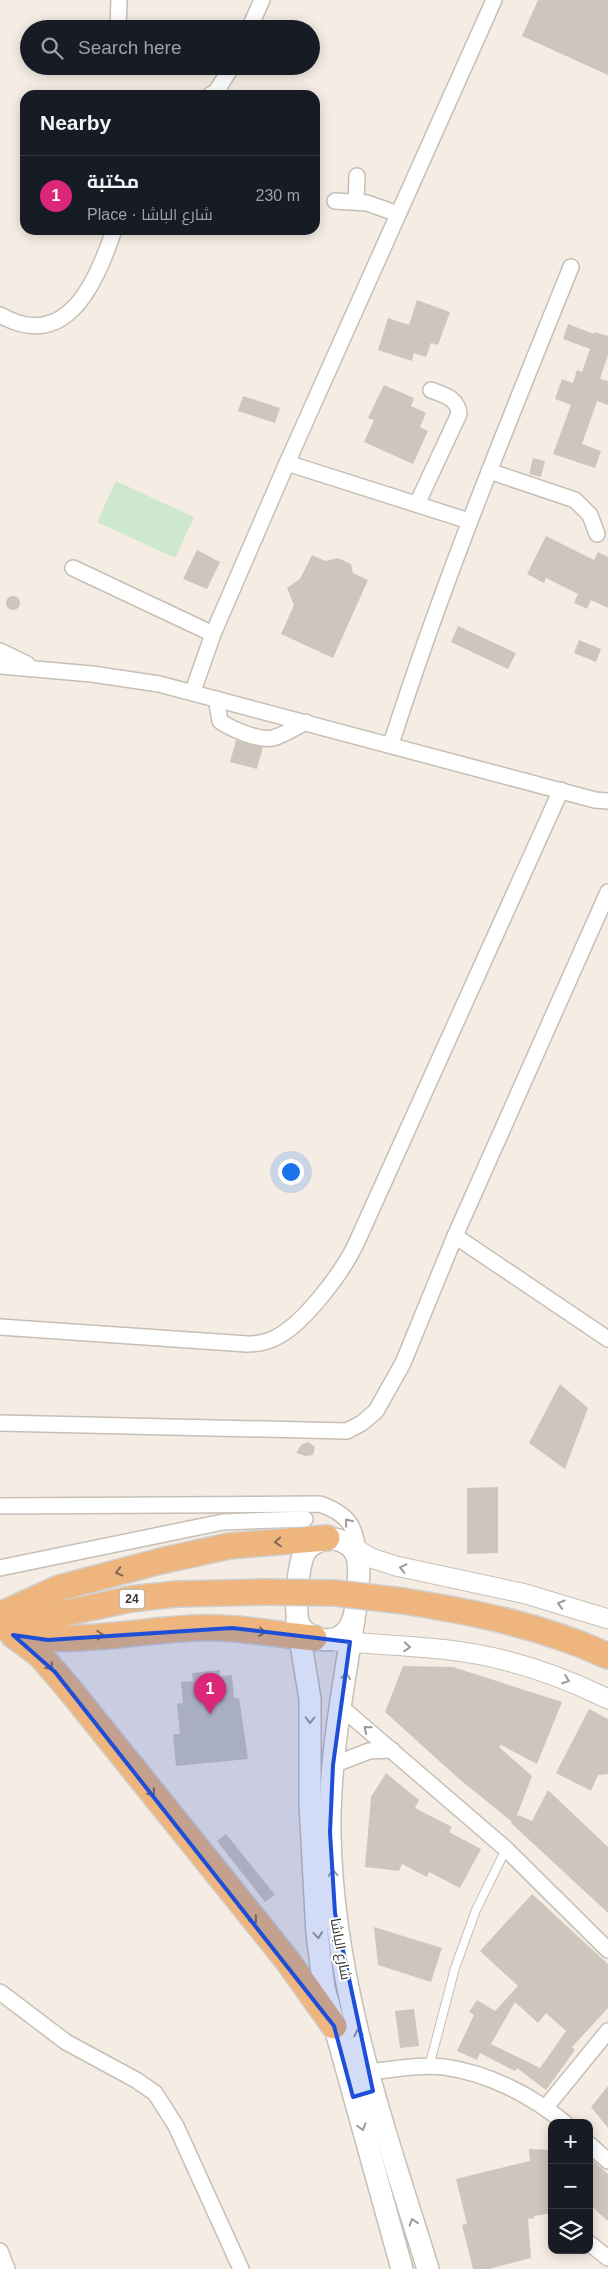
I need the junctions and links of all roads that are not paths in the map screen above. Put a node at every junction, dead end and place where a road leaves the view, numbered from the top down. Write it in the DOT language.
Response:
graph roads {
  1 [pos="119,0"];
  2 [pos="262,0"];
  3 [pos="494,0"];
  4 [pos="118,20"];
  5 [pos="253,20"];
  6 [pos="226,75"];
  7 [pos="217,90"];
  8 [pos="357,176"];
  9 [pos="335,201"];
  10 [pos="356,201"];
  11 [pos="398,214"];
  12 [pos="112,235"];
  13 [pos="570,267"];
  14 [pos="0,315"];
  15 [pos="431,390"];
  16 [pos="287,463"];
  17 [pos="489,471"];
  18 [pos="417,504"];
  19 [pos="469,521"];
  20 [pos="597,534"];
  21 [pos="73,568"];
  22 [pos="213,634"];
  23 [pos="0,651"];
  24 [pos="0,666"];
  25 [pos="35,668"];
  26 [pos="193,691"];
  27 [pos="216,699"];
  28 [pos="306,722"];
  29 [pos="391,744"];
  30 [pos="560,790"];
  31 [pos="608,801"];
  32 [pos="608,892"];
  33 [pos="455,1236"];
  34 [pos="0,1328"];
  35 [pos="608,1339"];
  36 [pos="0,1423"];
  37 [pos="0,1506"];
  38 [pos="326,1540"];
  39 [pos="0,1568"];
  40 [pos="354,1619"];
  41 [pos="608,1619"];
  42 [pos="3,1627"];
  43 [pos="309,1633"];
  44 [pos="350,1642"];
  45 [pos="605,1654"];
  46 [pos="608,1698"];
  47 [pos="341,1707"];
  48 [pos="392,1750"];
  49 [pos="333,1765"];
  50 [pos="506,1849"];
  51 [pos="608,1950"];
  52 [pos="0,1992"];
  53 [pos="334,2026"];
  54 [pos="608,2031"];
  55 [pos="429,2066"];
  56 [pos="364,2087"];
  57 [pos="546,2107"];
  58 [pos="560,2119"];
  59 [pos="593,2148"];
  60 [pos="608,2161"];
  61 [pos="593,2246"];
  62 [pos="0,2251"];
  63 [pos="608,2258"];
  64 [pos="7,2269"];
  65 [pos="241,2269"];
  66 [pos="402,2269"];
  67 [pos="428,2269"];
  1 -- 4 [label="street"];
  2 -- 5 [label="street"];
  3 -- 11 [label="street"];
  6 -- 7 [label="street"];
  8 -- 10 [label="street"];
  9 -- 10 [label="street"];
  10 -- 11 [label="street"];
  11 -- 16 [label="street"];
  12 -- 14 [label="street"];
  13 -- 17 [label="street"];
  15 -- 18 [label="street"];
  16 -- 18 [label="street"];
  16 -- 22 [label="street"];
  17 -- 19 [label="street"];
  17 -- 20 [label="street"];
  18 -- 19 [label="street"];
  19 -- 29 [label="street"];
  21 -- 22 [label="street"];
  22 -- 26 [label="street"];
  23 -- 25 [label="street"];
  24 -- 25 [label="street"];
  25 -- 26 [label="street"];
  26 -- 27 [label="street"];
  27 -- 28 [label="street"];
  27 -- 28 [label="street"];
  28 -- 29 [label="street"];
  29 -- 30 [label="street"];
  30 -- 31 [label="street"];
  30 -- 34 [label="street"];
  32 -- 33 [label="street"];
  33 -- 35 [label="street"];
  33 -- 36 [label="street"];
  37 -- 38 [label="street"];
  38 -- 39 [label="street"];
  38 -- 40 [label="main road, شارع الباشا"];
  41 -- 38 [label="street, one-way"];
  38 -- 42 [label="main road, one-way"];
  38 -- 43 [label="main road"];
  40 -- 43 [label="main road"];
  40 -- 44 [label="main road, شارع الباشا"];
  42 -- 43 [label="main road, one-way"];
  42 -- 45 [label="main road, 24, bridge"];
  42 -- 53 [label="main road, one-way"];
  43 -- 44 [label="street"];
  43 -- 53 [label="main road, one-way"];
  44 -- 46 [label="street, one-way"];
  47 -- 44 [label="main road, شارع الباشا, one-way"];
  48 -- 47 [label="street, one-way"];
  47 -- 49 [label="main road, شارع الباشا"];
  48 -- 49 [label="street"];
  48 -- 50 [label="street"];
  56 -- 49 [label="main road, شارع الباشا, one-way"];
  50 -- 51 [label="street"];
  50 -- 55 [label="lane"];
  52 -- 65 [label="street"];
  53 -- 56 [label="main road"];
  54 -- 57 [label="street"];
  55 -- 56 [label="street"];
  55 -- 57 [label="street"];
  56 -- 66 [label="main road, one-way"];
  67 -- 56 [label="main road, شارع الباشا, one-way"];
  57 -- 58 [label="street"];
  59 -- 60 [label="street"];
  61 -- 63 [label="street"];
  62 -- 64 [label="street"];
}
